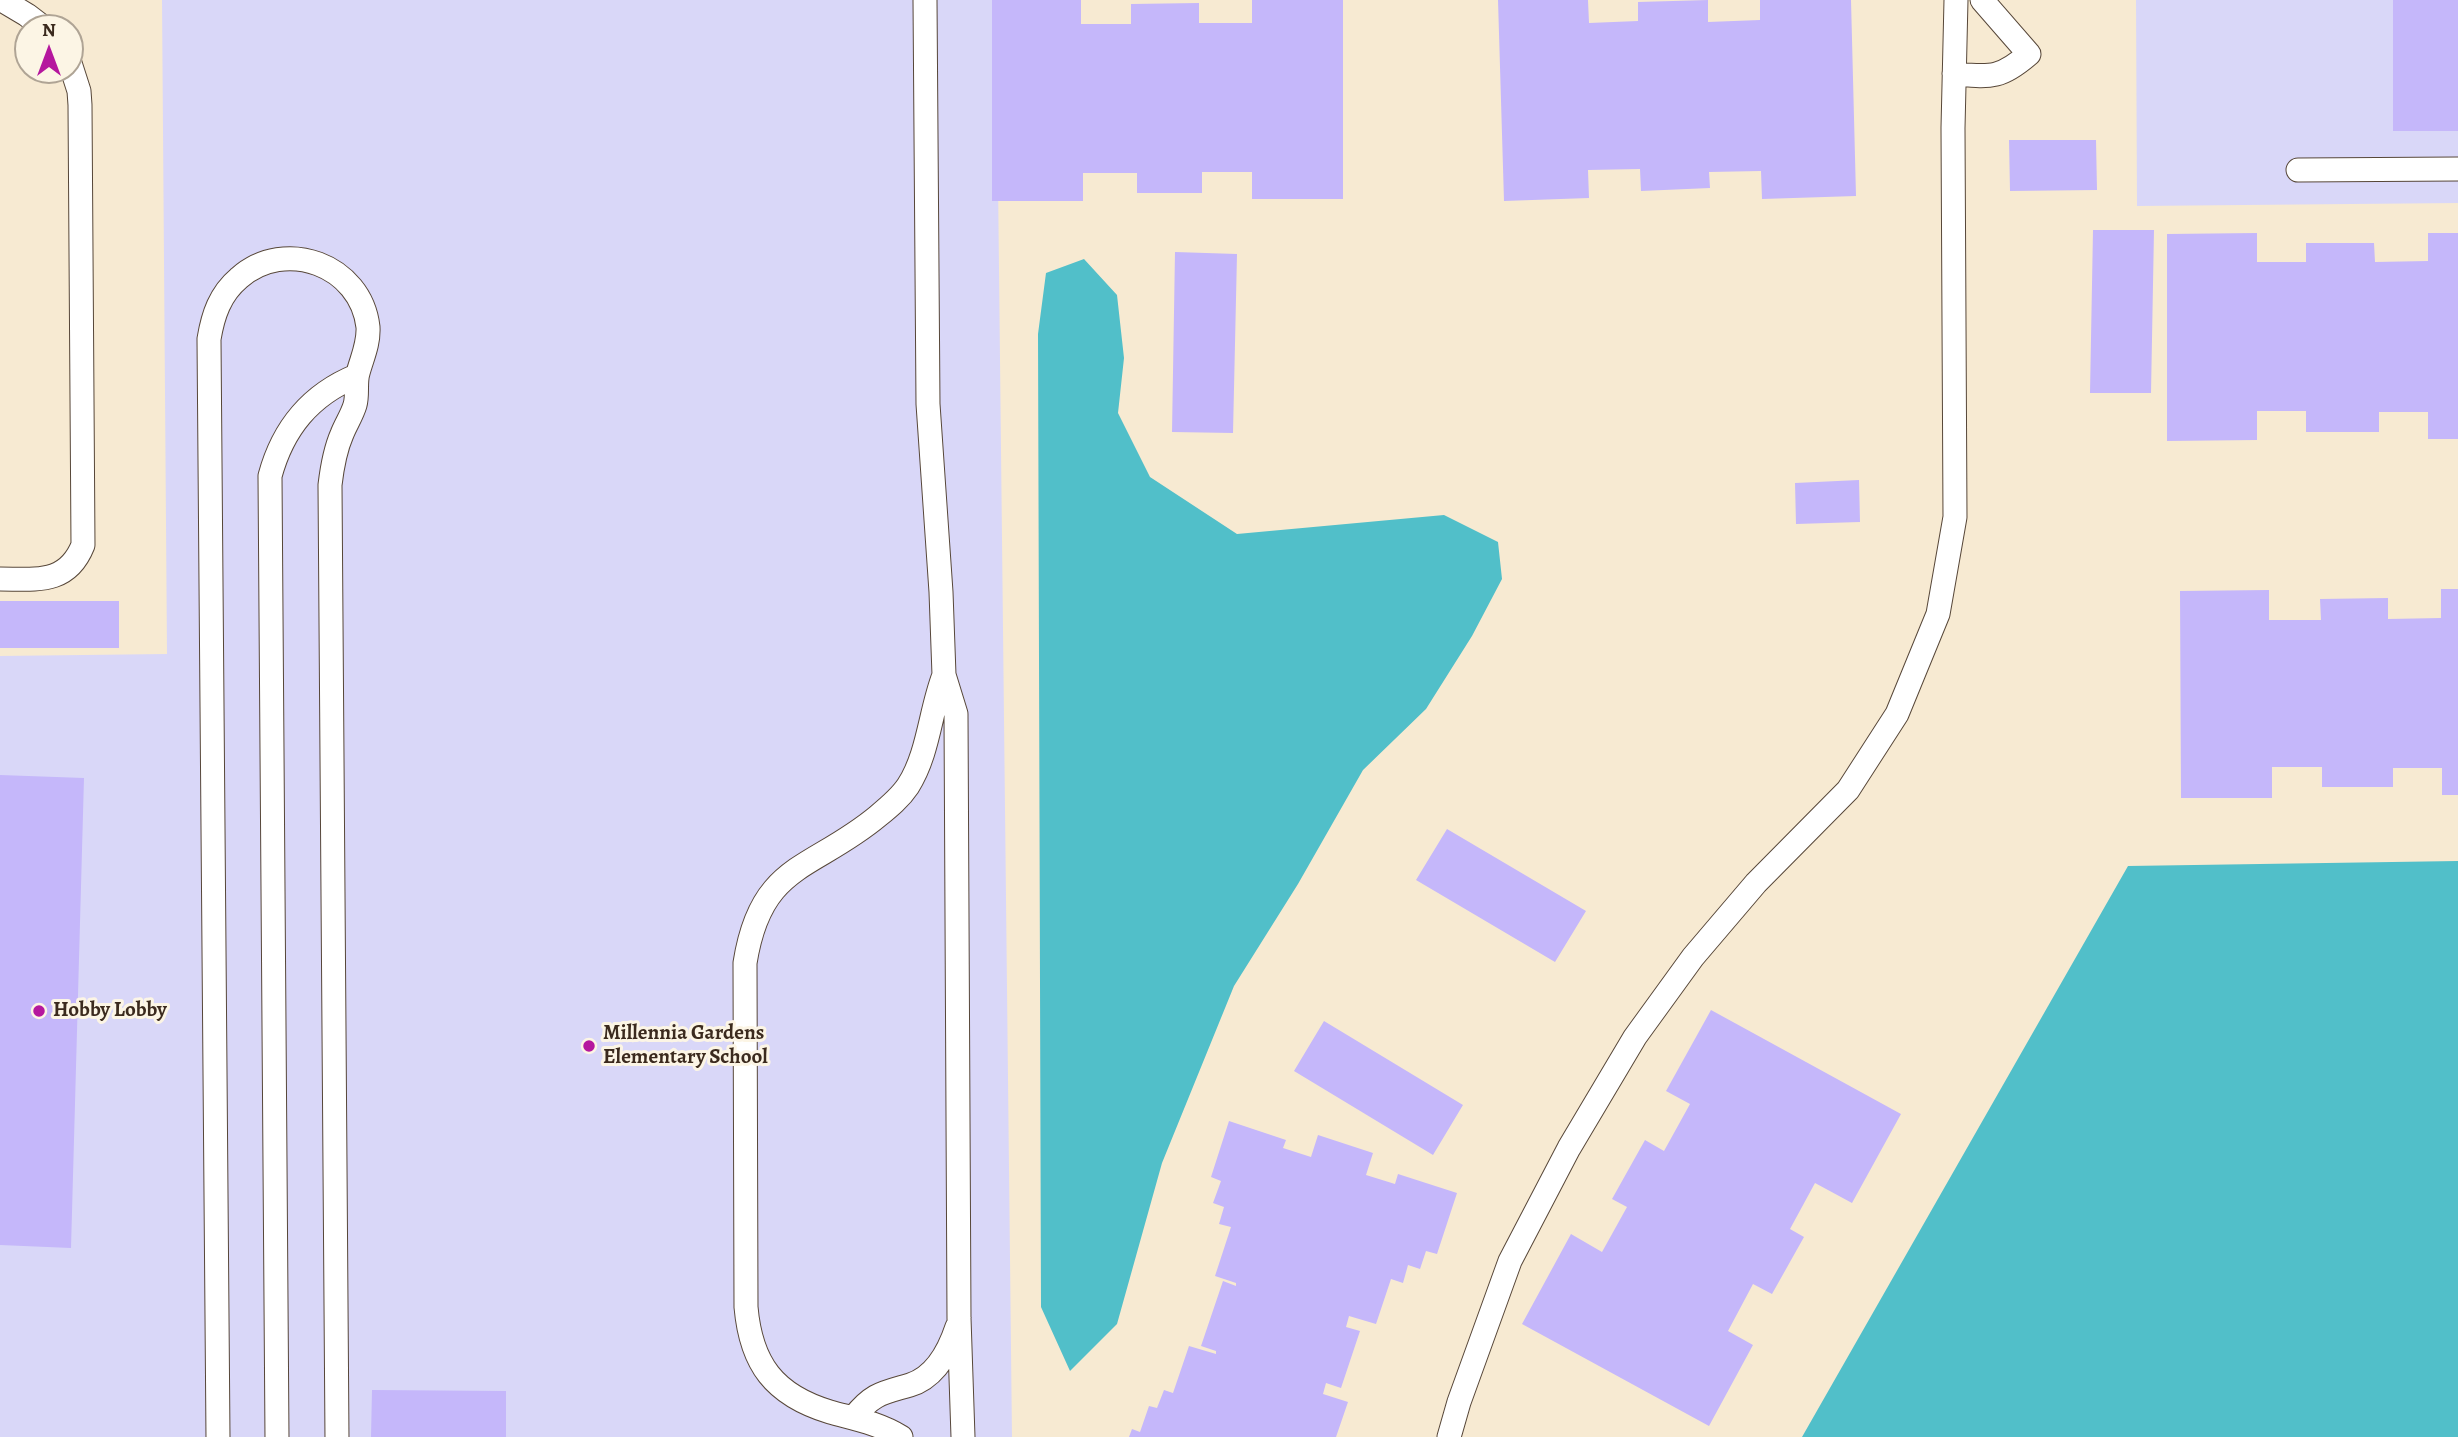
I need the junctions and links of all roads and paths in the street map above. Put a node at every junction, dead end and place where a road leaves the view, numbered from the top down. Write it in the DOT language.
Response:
graph roads {
  1 [pos="2,0"];
  2 [pos="925,0"];
  3 [pos="1956,0"];
  4 [pos="1982,0"];
  5 [pos="25,14"];
  6 [pos="1954,74"];
  7 [pos="77,84"];
  8 [pos="2458,169"];
  9 [pos="2298,170"];
  10 [pos="356,376"];
  11 [pos="0,579"];
  12 [pos="944,675"];
  13 [pos="959,1318"];
  14 [pos="854,1417"];
  15 [pos="218,1437"];
  16 [pos="277,1437"];
  17 [pos="337,1437"];
  18 [pos="901,1437"];
  19 [pos="963,1437"];
  20 [pos="1450,1437"];
  1 -- 5 [label="lane"];
  2 -- 12 [label="lane"];
  3 -- 6 [label="lane"];
  4 -- 6 [label="lane"];
  6 -- 20 [label="lane"];
  7 -- 11 [label="lane"];
  8 -- 9 [label="lane"];
  10 -- 15 [label="lane"];
  10 -- 16 [label="lane"];
  10 -- 17 [label="lane"];
  12 -- 13 [label="lane"];
  12 -- 14 [label="lane"];
  13 -- 14 [label="lane"];
  13 -- 19 [label="lane"];
  14 -- 18 [label="lane"];
}
